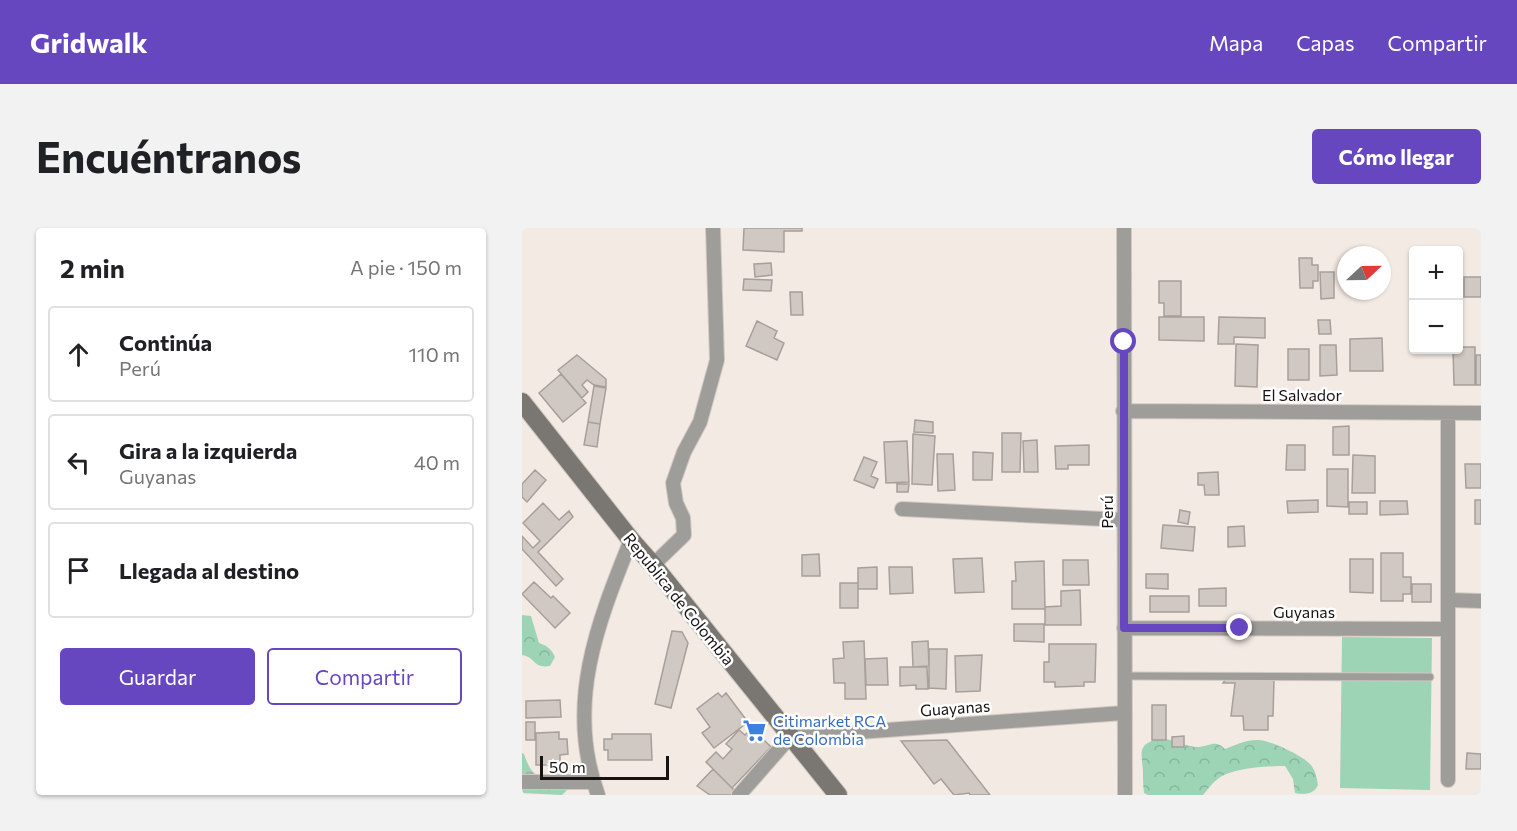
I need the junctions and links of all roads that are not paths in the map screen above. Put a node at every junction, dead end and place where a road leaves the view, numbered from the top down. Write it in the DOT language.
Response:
graph roads {
  1 [pos="713,228"];
  2 [pos="1124,228"];
  3 [pos="522,402"];
  4 [pos="1123,411"];
  5 [pos="1448,413"];
  6 [pos="1481,413"];
  7 [pos="902,509"];
  8 [pos="1124,520"];
  9 [pos="631,540"];
  10 [pos="653,565"];
  11 [pos="1449,600"];
  12 [pos="1481,601"];
  13 [pos="1124,628"];
  14 [pos="1448,629"];
  15 [pos="1124,676"];
  16 [pos="1430,677"];
  17 [pos="1123,713"];
  18 [pos="790,737"];
  19 [pos="1448,780"];
  20 [pos="522,782"];
  21 [pos="596,789"];
  22 [pos="739,795"];
  23 [pos="838,795"];
  24 [pos="1125,795"];
  1 -- 10 [label="street"];
  2 -- 4 [label="street, Perú"];
  3 -- 9 [label="street, Republica de Colombia"];
  4 -- 5 [label="street, El Salvador"];
  4 -- 8 [label="street, Perú"];
  5 -- 6 [label="street, El Salvador"];
  5 -- 11 [label="street"];
  7 -- 8 [label="street"];
  8 -- 13 [label="street, Perú"];
  9 -- 10 [label="street, Republica de Colombia"];
  9 -- 21 [label="street"];
  10 -- 18 [label="street, Republica de Colombia"];
  11 -- 12 [label="street"];
  11 -- 14 [label="street"];
  13 -- 14 [label="street, Guyanas"];
  13 -- 15 [label="street, Perú"];
  14 -- 19 [label="street"];
  15 -- 16 [label="lane"];
  15 -- 17 [label="street, Perú"];
  17 -- 18 [label="street, Guayanas"];
  17 -- 24 [label="street, Perú"];
  18 -- 22 [label="street"];
  18 -- 23 [label="street, Republica de Colombia"];
  20 -- 21 [label="street"];
}
